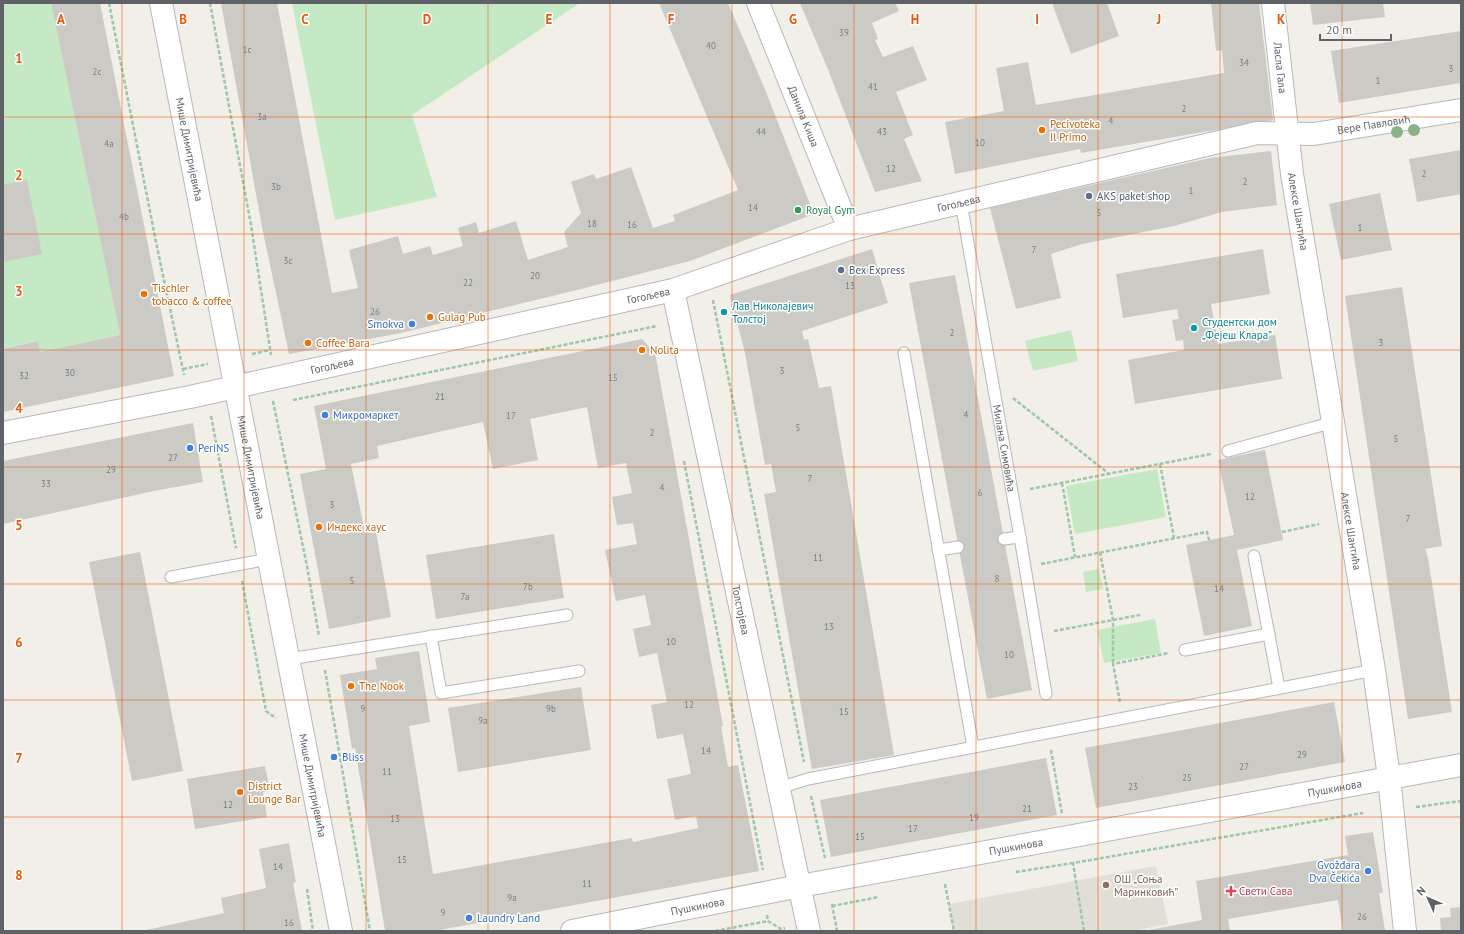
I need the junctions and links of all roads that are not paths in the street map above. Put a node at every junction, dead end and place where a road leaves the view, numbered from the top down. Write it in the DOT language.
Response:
graph roads {
  1 [pos="161,3"];
  2 [pos="758,3"];
  3 [pos="1273,3"];
  4 [pos="1461,110"];
  5 [pos="1286,133"];
  6 [pos="961,203"];
  7 [pos="849,228"];
  8 [pos="673,290"];
  9 [pos="904,353"];
  10 [pos="235,387"];
  11 [pos="1334,422"];
  12 [pos="3,433"];
  13 [pos="1228,451"];
  14 [pos="1020,537"];
  15 [pos="1004,540"];
  16 [pos="958,547"];
  17 [pos="938,550"];
  18 [pos="1254,556"];
  19 [pos="269,559"];
  20 [pos="171,577"];
  21 [pos="567,615"];
  22 [pos="1269,634"];
  23 [pos="431,636"];
  24 [pos="1185,650"];
  25 [pos="288,659"];
  26 [pos="1374,670"];
  27 [pos="579,671"];
  28 [pos="1279,688"];
  29 [pos="1046,694"];
  30 [pos="973,747"];
  31 [pos="1461,765"];
  32 [pos="1389,777"];
  33 [pos="779,788"];
  34 [pos="800,886"];
  35 [pos="808,928"];
  36 [pos="341,931"];
  37 [pos="572,931"];
  38 [pos="1405,931"];
  1 -- 10 [label="street, Мише Димитријевића"];
  2 -- 7 [label="street, Данила Киша"];
  3 -- 5 [label="street, Ласла Гала"];
  4 -- 5 [label="street, Вере Павловић"];
  5 -- 6 [label="street, Гогољева"];
  5 -- 11 [label="street, Алексе Шантића"];
  6 -- 7 [label="street, Гогољева"];
  6 -- 14 [label="lane, Милана Симовића"];
  7 -- 8 [label="street, Гогољева"];
  8 -- 10 [label="street, Гогољева"];
  8 -- 33 [label="street, Толстојева"];
  9 -- 17 [label="lane"];
  10 -- 12 [label="street, Гогољева"];
  10 -- 19 [label="street, Мише Димитријевића"];
  11 -- 13 [label="lane"];
  11 -- 26 [label="street, Алексе Шантића"];
  14 -- 15 [label="lane"];
  14 -- 29 [label="lane, Милана Симовића"];
  16 -- 17 [label="lane"];
  17 -- 30 [label="lane"];
  18 -- 22 [label="lane"];
  19 -- 20 [label="lane"];
  19 -- 25 [label="street, Мише Димитријевића"];
  21 -- 23 [label="lane"];
  22 -- 24 [label="lane"];
  22 -- 28 [label="lane"];
  23 -- 25 [label="lane"];
  23 -- 27 [label="lane"];
  25 -- 36 [label="street, Мише Димитријевића"];
  26 -- 28 [label="lane"];
  26 -- 32 [label="street, Алексе Шантића"];
  28 -- 30 [label="lane"];
  30 -- 33 [label="lane"];
  31 -- 32 [label="street, Пушкинова"];
  32 -- 34 [label="street, Пушкинова"];
  32 -- 38 [label="street, Алексе Шантића"];
  33 -- 34 [label="street, Толстојева"];
  34 -- 35 [label="street, Толстојева"];
  34 -- 37 [label="street, Пушкинова"];
}
